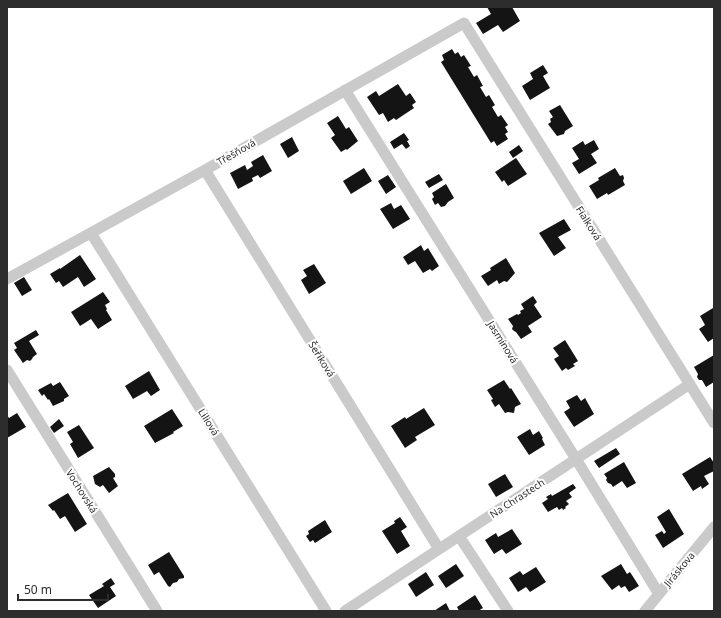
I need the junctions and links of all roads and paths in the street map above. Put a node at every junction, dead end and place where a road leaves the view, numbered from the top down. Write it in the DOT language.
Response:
graph roads {
  1 [pos="464,23"];
  2 [pos="345,90"];
  3 [pos="205,170"];
  4 [pos="91,233"];
  5 [pos="7,279"];
  6 [pos="7,370"];
  7 [pos="690,384"];
  8 [pos="714,423"];
  9 [pos="576,459"];
  10 [pos="714,527"];
  11 [pos="459,536"];
  12 [pos="439,549"];
  13 [pos="659,594"];
  14 [pos="157,611"];
  15 [pos="326,611"];
  16 [pos="345,611"];
  17 [pos="508,611"];
  18 [pos="645,611"];
  1 -- 2 [label="street, Třešňová"];
  1 -- 7 [label="street, Fialková"];
  2 -- 3 [label="street, Třešňová"];
  2 -- 9 [label="street, Jasmínová"];
  3 -- 4 [label="street, Třešňová"];
  3 -- 12 [label="street, Šeříková"];
  4 -- 5 [label="street, Třešňová"];
  4 -- 15 [label="street, Liliová"];
  6 -- 14 [label="street, Vochovská"];
  7 -- 8 [label="street, Fialková"];
  7 -- 9 [label="street, Na Chrastech"];
  9 -- 11 [label="street, Na Chrastech"];
  9 -- 13 [label="street, Jasmínová"];
  10 -- 13 [label="street, Jiráskova"];
  11 -- 12 [label="street, Na Chrastech"];
  11 -- 17 [label="street"];
  12 -- 16 [label="street, Na Chrastech"];
  13 -- 18 [label="street, Jiráskova"];
}
